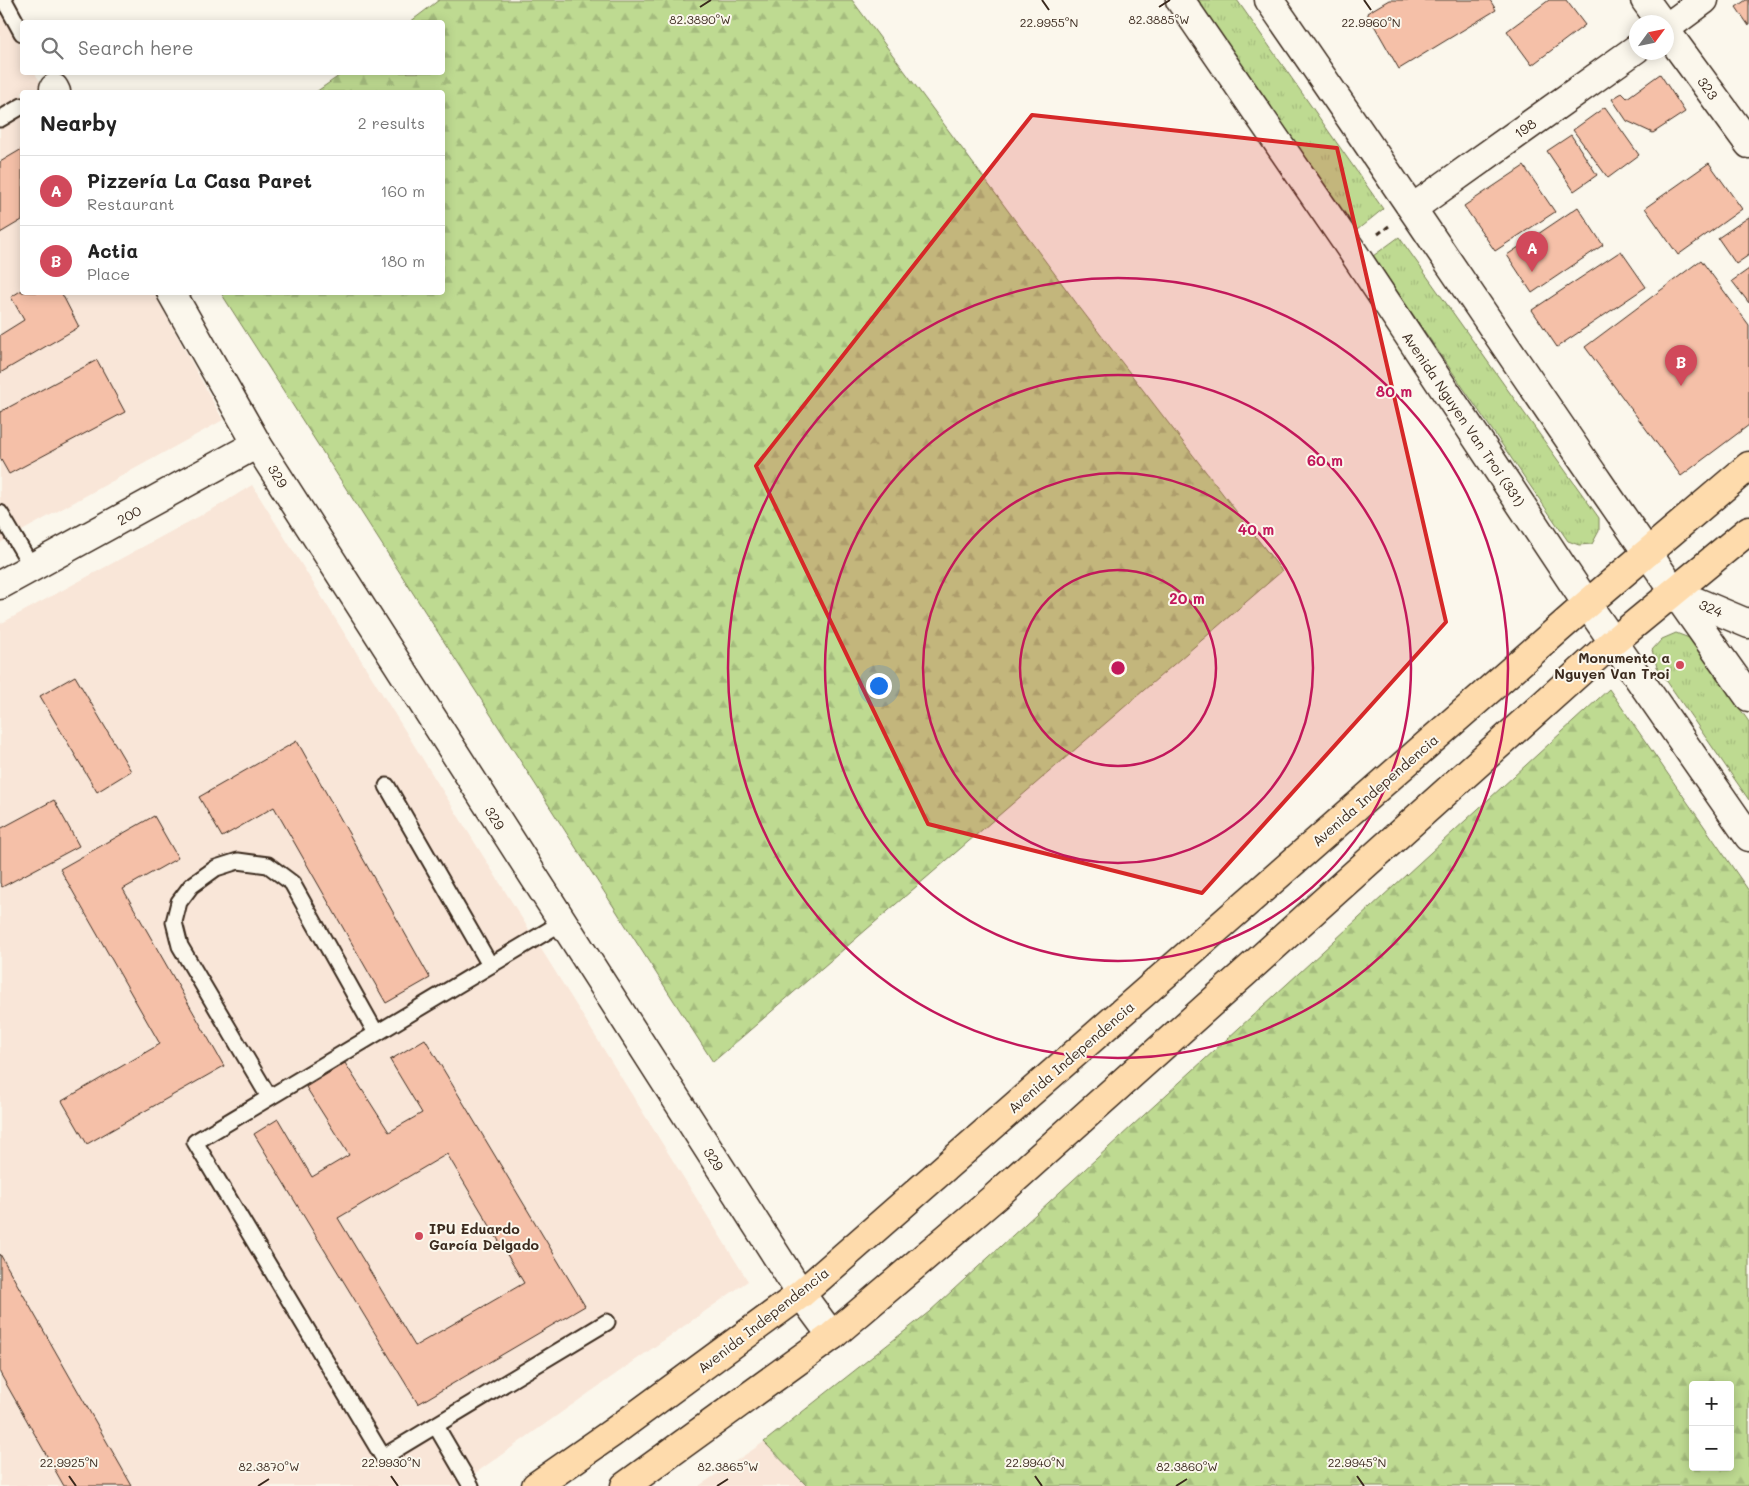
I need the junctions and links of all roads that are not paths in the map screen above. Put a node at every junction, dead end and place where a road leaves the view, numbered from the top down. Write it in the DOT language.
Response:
graph roads {
  1 [pos="4,0"];
  2 [pos="1180,0"];
  3 [pos="1269,0"];
  4 [pos="1645,0"];
  5 [pos="1704,0"];
  6 [pos="1656,15"];
  7 [pos="1674,23"];
  8 [pos="20,29"];
  9 [pos="1674,40"];
  10 [pos="1629,54"];
  11 [pos="20,107"];
  12 [pos="0,119"];
  13 [pos="1749,144"];
  14 [pos="1413,208"];
  15 [pos="173,295"];
  16 [pos="257,444"];
  17 [pos="1749,466"];
  18 [pos="0,513"];
  19 [pos="1749,530"];
  20 [pos="1646,553"];
  21 [pos="33,569"];
  22 [pos="0,585"];
  23 [pos="1674,592"];
  24 [pos="1587,604"];
  25 [pos="1749,624"];
  26 [pos="1613,642"];
  27 [pos="1749,698"];
  28 [pos="388,786"];
  29 [pos="1749,837"];
  30 [pos="561,923"];
  31 [pos="490,965"];
  32 [pos="376,1033"];
  33 [pos="269,1097"];
  34 [pos="801,1294"];
  35 [pos="607,1322"];
  36 [pos="832,1336"];
  37 [pos="436,1426"];
  38 [pos="471,1486"];
  39 [pos="536,1486"];
  40 [pos="625,1486"];
  1 -- 8 [label="lane"];
  2 -- 24 [label="street, Avenida Nguyen Van Troi (331)"];
  3 -- 14 [label="street"];
  4 -- 6 [label="street"];
  5 -- 7 [label="street"];
  9 -- 13 [label="street, 323"];
  10 -- 14 [label="street, 198"];
  11 -- 12 [label="lane"];
  14 -- 20 [label="street"];
  15 -- 16 [label="street, 329"];
  16 -- 21 [label="street, 200"];
  16 -- 30 [label="street, 329"];
  17 -- 20 [label="main road, Avenida Independencia"];
  18 -- 21 [label="lane"];
  19 -- 23 [label="main road"];
  20 -- 23 [label="street"];
  20 -- 24 [label="main road, Avenida Independencia"];
  21 -- 22 [label="street, 200"];
  23 -- 25 [label="street, 324"];
  23 -- 26 [label="main road"];
  23 -- 27 [label="street"];
  24 -- 26 [label="street, Avenida Nguyen Van Troi (331)"];
  24 -- 34 [label="main road, Avenida Independencia"];
  26 -- 29 [label="street, Avenida Nguyen Van Troi (331)"];
  26 -- 36 [label="main road"];
  28 -- 31 [label="lane"];
  30 -- 31 [label="lane"];
  30 -- 34 [label="street, 329"];
  31 -- 32 [label="lane"];
  32 -- 33 [label="lane"];
  32 -- 33 [label="lane"];
  33 -- 37 [label="lane"];
  34 -- 36 [label="street, 329"];
  34 -- 39 [label="main road, Avenida Independencia"];
  35 -- 37 [label="lane"];
  36 -- 40 [label="main road"];
  37 -- 38 [label="lane"];
}
